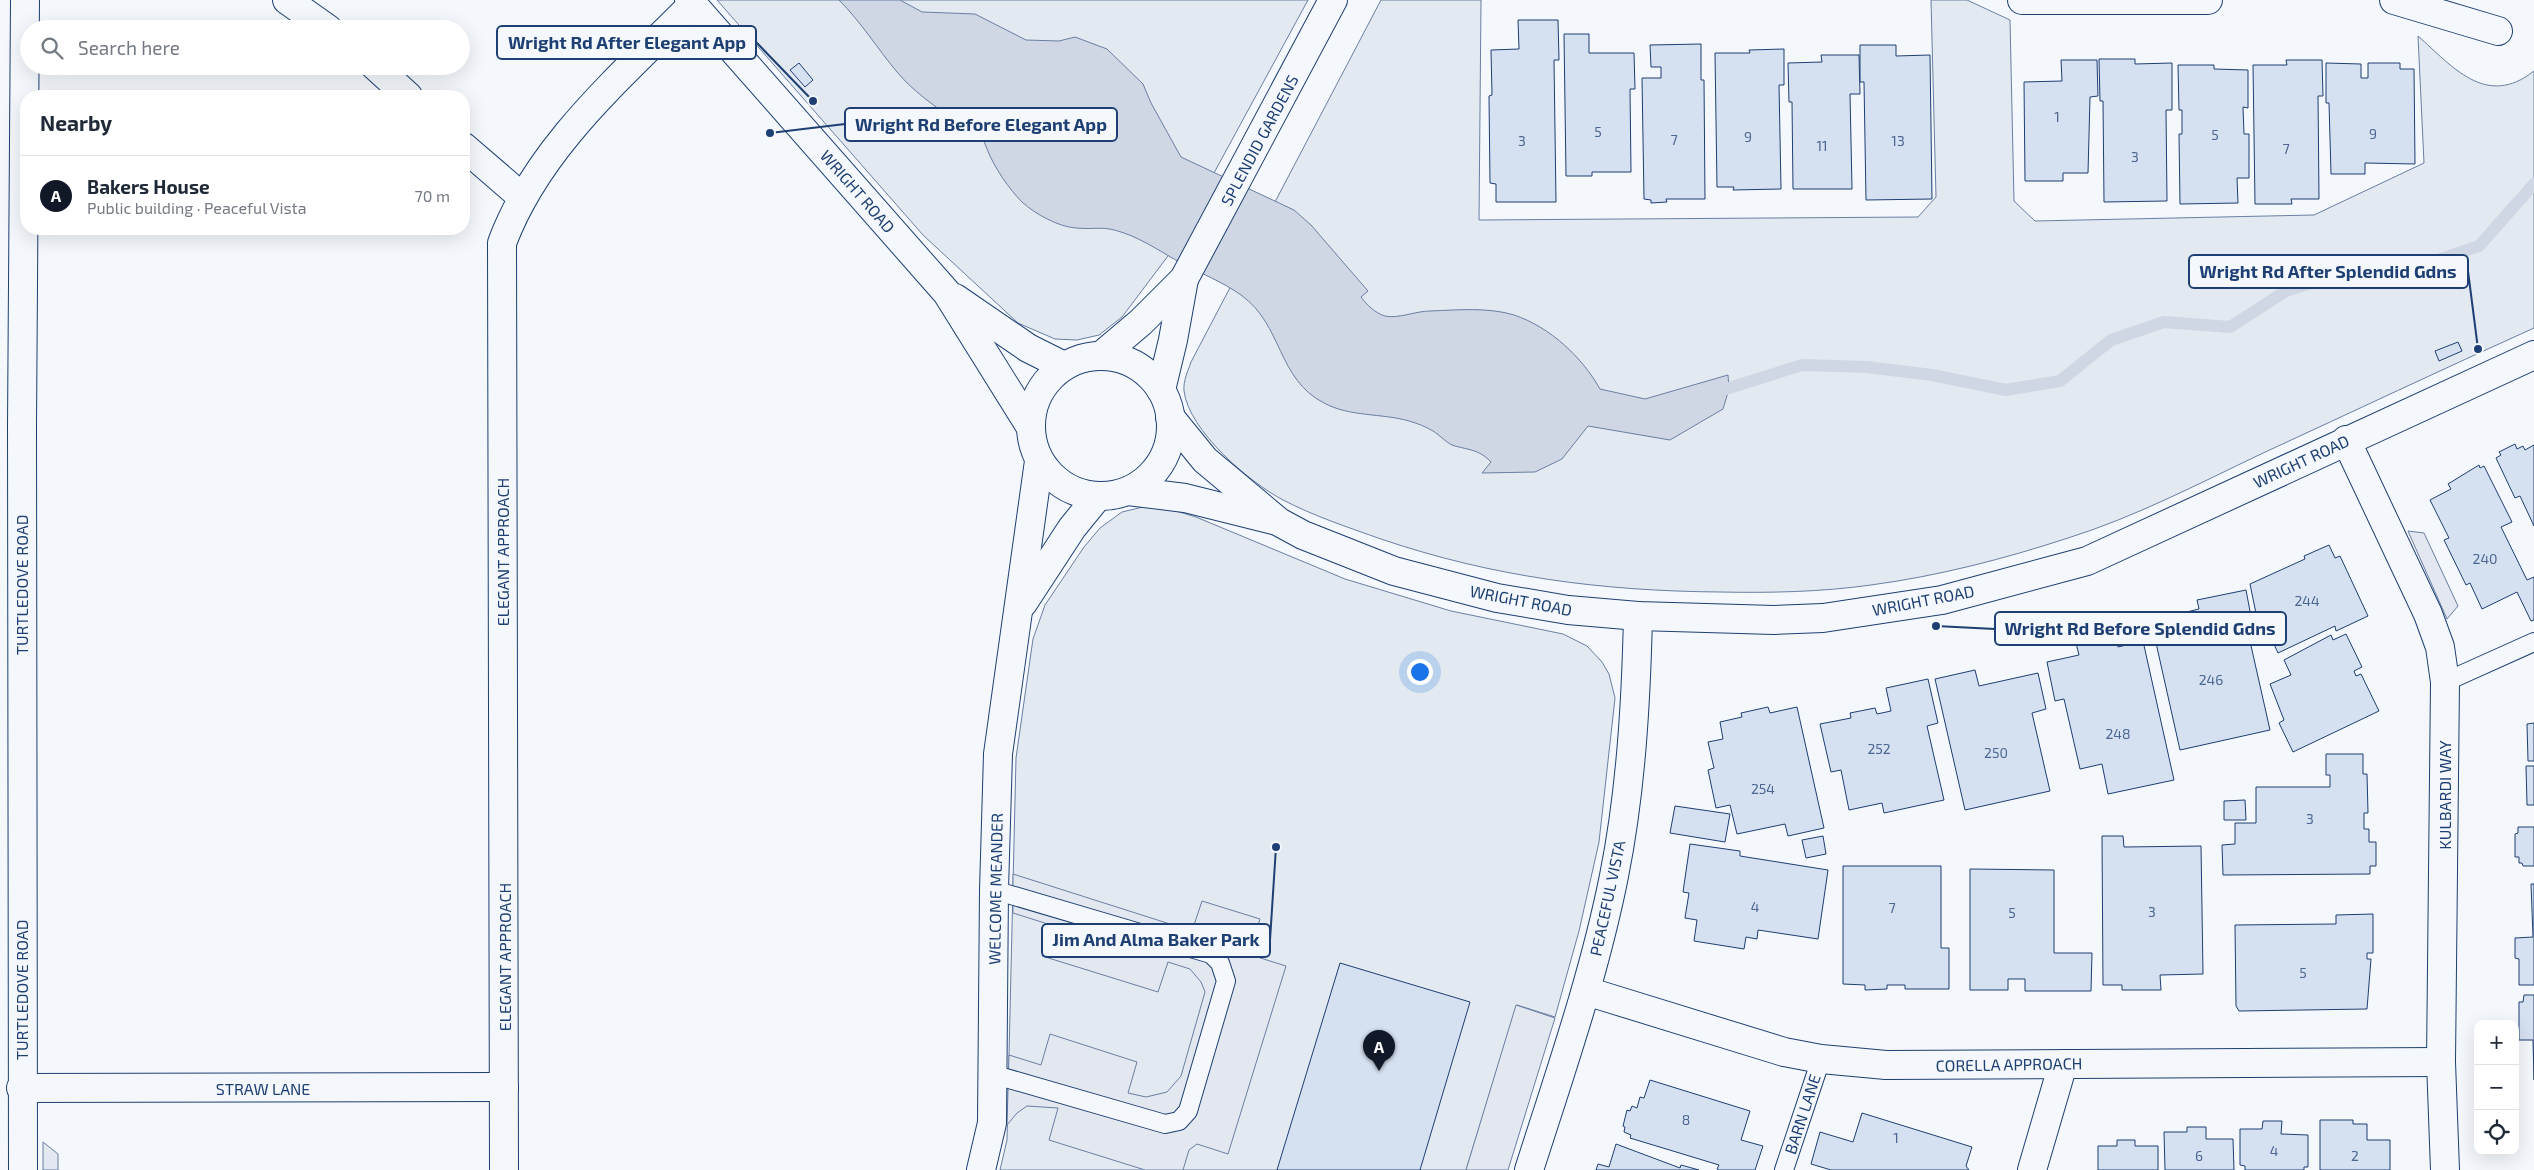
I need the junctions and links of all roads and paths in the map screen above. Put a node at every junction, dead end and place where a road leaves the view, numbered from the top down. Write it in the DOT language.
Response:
graph roads {
  1 [pos="25,0"];
  2 [pos="287,0"];
  3 [pos="1333,0"];
  4 [pos="2022,0"];
  5 [pos="2208,0"];
  6 [pos="2394,0"];
  7 [pos="691,2"];
  8 [pos="24,20"];
  9 [pos="315,20"];
  10 [pos="2498,31"];
  11 [pos="23,75"];
  12 [pos="385,75"];
  13 [pos="22,90"];
  14 [pos="401,90"];
  15 [pos="20,152"];
  16 [pos="470,152"];
  17 [pos="522,197"];
  18 [pos="1184,279"];
  19 [pos="947,293"];
  20 [pos="1102,355"];
  21 [pos="2534,355"];
  22 [pos="1064,366"];
  23 [pos="1161,390"];
  24 [pos="1170,417"];
  25 [pos="11,425"];
  26 [pos="1030,426"];
  27 [pos="2346,440"];
  28 [pos="1040,461"];
  29 [pos="1128,491"];
  30 [pos="1098,496"];
  31 [pos="1279,522"];
  32 [pos="1019,608"];
  33 [pos="1638,616"];
  34 [pos="2534,642"];
  35 [pos="2445,682"];
  36 [pos="994,890"];
  37 [pos="1586,991"];
  38 [pos="1821,1059"];
  39 [pos="2442,1062"];
  40 [pos="2063,1064"];
  41 [pos="992,1074"];
  42 [pos="504,1087"];
  43 [pos="21,1088"];
  44 [pos="11,1141"];
  45 [pos="23,1170"];
  46 [pos="504,1170"];
  47 [pos="981,1170"];
  48 [pos="1529,1170"];
  49 [pos="1784,1170"];
  50 [pos="2032,1170"];
  51 [pos="2445,1170"];
  1 -- 8 [label="street, TURTLEDOVE ROAD"];
  2 -- 9 [label="street"];
  3 -- 18 [label="street, SPLENDID GARDENS"];
  4 -- 5 [label="street"];
  6 -- 10 [label="street"];
  7 -- 17 [label="street, ELEGANT APPROACH"];
  7 -- 19 [label="street, WRIGHT ROAD"];
  11 -- 13 [label="street, TURTLEDOVE ROAD"];
  12 -- 14 [label="street"];
  15 -- 25 [label="street, TURTLEDOVE ROAD"];
  16 -- 17 [label="street"];
  17 -- 42 [label="street, ELEGANT APPROACH"];
  18 -- 20 [label="street, SPLENDID GARDENS"];
  18 -- 23 [label="street, SPLENDID GARDENS"];
  19 -- 22 [label="street, WRIGHT ROAD"];
  19 -- 26 [label="street, WRIGHT ROAD"];
  20 -- 22 [label="street"];
  20 -- 23 [label="street"];
  21 -- 27 [label="street, WRIGHT ROAD"];
  22 -- 26 [label="street"];
  23 -- 24 [label="street"];
  24 -- 29 [label="street"];
  24 -- 31 [label="street, WRIGHT ROAD"];
  25 -- 43 [label="street, TURTLEDOVE ROAD"];
  26 -- 28 [label="street"];
  27 -- 33 [label="street, WRIGHT ROAD"];
  27 -- 35 [label="street, KULBARDI WAY"];
  28 -- 30 [label="street"];
  28 -- 32 [label="street, WELCOME MEANDER"];
  29 -- 30 [label="street"];
  29 -- 31 [label="street, WRIGHT ROAD"];
  30 -- 32 [label="street, WELCOME MEANDER"];
  31 -- 33 [label="street, WRIGHT ROAD"];
  32 -- 36 [label="street, WELCOME MEANDER"];
  33 -- 37 [label="street, PEACEFUL VISTA"];
  34 -- 35 [label="lane"];
  35 -- 39 [label="street, KULBARDI WAY"];
  36 -- 41 [label="street, WELCOME MEANDER"];
  36 -- 41 [label="lane"];
  37 -- 38 [label="street, CORELLA APPROACH"];
  37 -- 48 [label="street, PEACEFUL VISTA"];
  38 -- 40 [label="street, CORELLA APPROACH"];
  38 -- 49 [label="lane, BARN LANE"];
  39 -- 40 [label="street, CORELLA APPROACH"];
  39 -- 51 [label="street, KULBARDI WAY"];
  40 -- 50 [label="street"];
  41 -- 47 [label="street, WELCOME MEANDER"];
  42 -- 43 [label="street, STRAW LANE"];
  42 -- 46 [label="street, ELEGANT APPROACH"];
  43 -- 44 [label="street, TURTLEDOVE ROAD"];
  44 -- 45 [label="street, TURTLEDOVE ROAD"];
}
